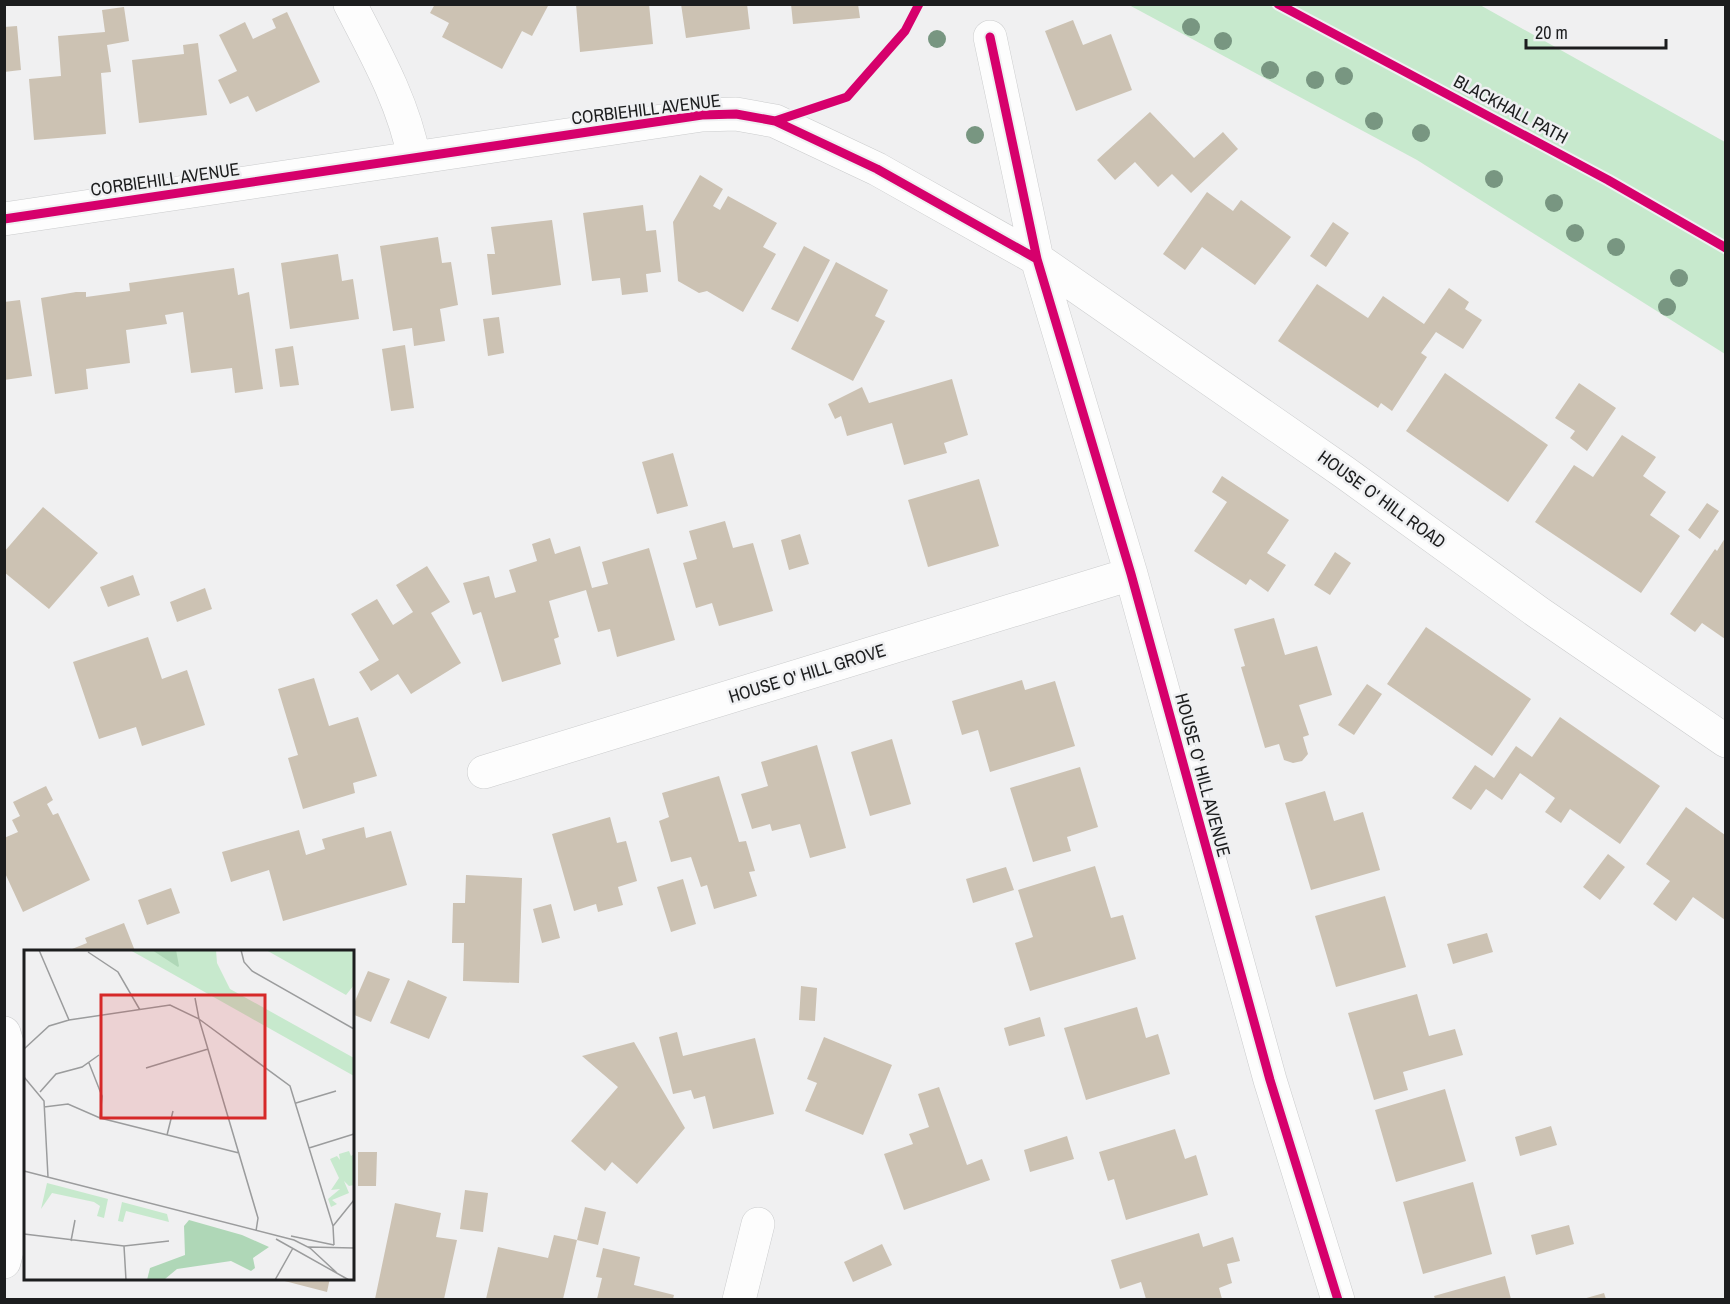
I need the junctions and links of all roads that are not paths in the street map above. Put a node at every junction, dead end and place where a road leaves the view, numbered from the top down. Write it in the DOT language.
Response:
graph roads {
  1 [pos="350,4"];
  2 [pos="990,37"];
  3 [pos="414,159"];
  4 [pos="4,219"];
  5 [pos="1037,259"];
  6 [pos="1131,574"];
  7 [pos="1725,741"];
  8 [pos="484,772"];
  9 [pos="4,1033"];
  10 [pos="758,1224"];
  11 [pos="4,1262"];
  12 [pos="739,1299"];
  13 [pos="1338,1299"];
  1 -- 3 [label="street"];
  2 -- 5 [label="street"];
  3 -- 4 [label="street, CORBIEHILL AVENUE"];
  3 -- 5 [label="street, CORBIEHILL AVENUE"];
  5 -- 6 [label="street, HOUSE O' HILL AVENUE"];
  5 -- 7 [label="street, HOUSE O' HILL ROAD"];
  6 -- 8 [label="street, HOUSE O' HILL GROVE"];
  6 -- 13 [label="street, HOUSE O' HILL AVENUE"];
  9 -- 11 [label="street"];
  10 -- 12 [label="street"];
}
